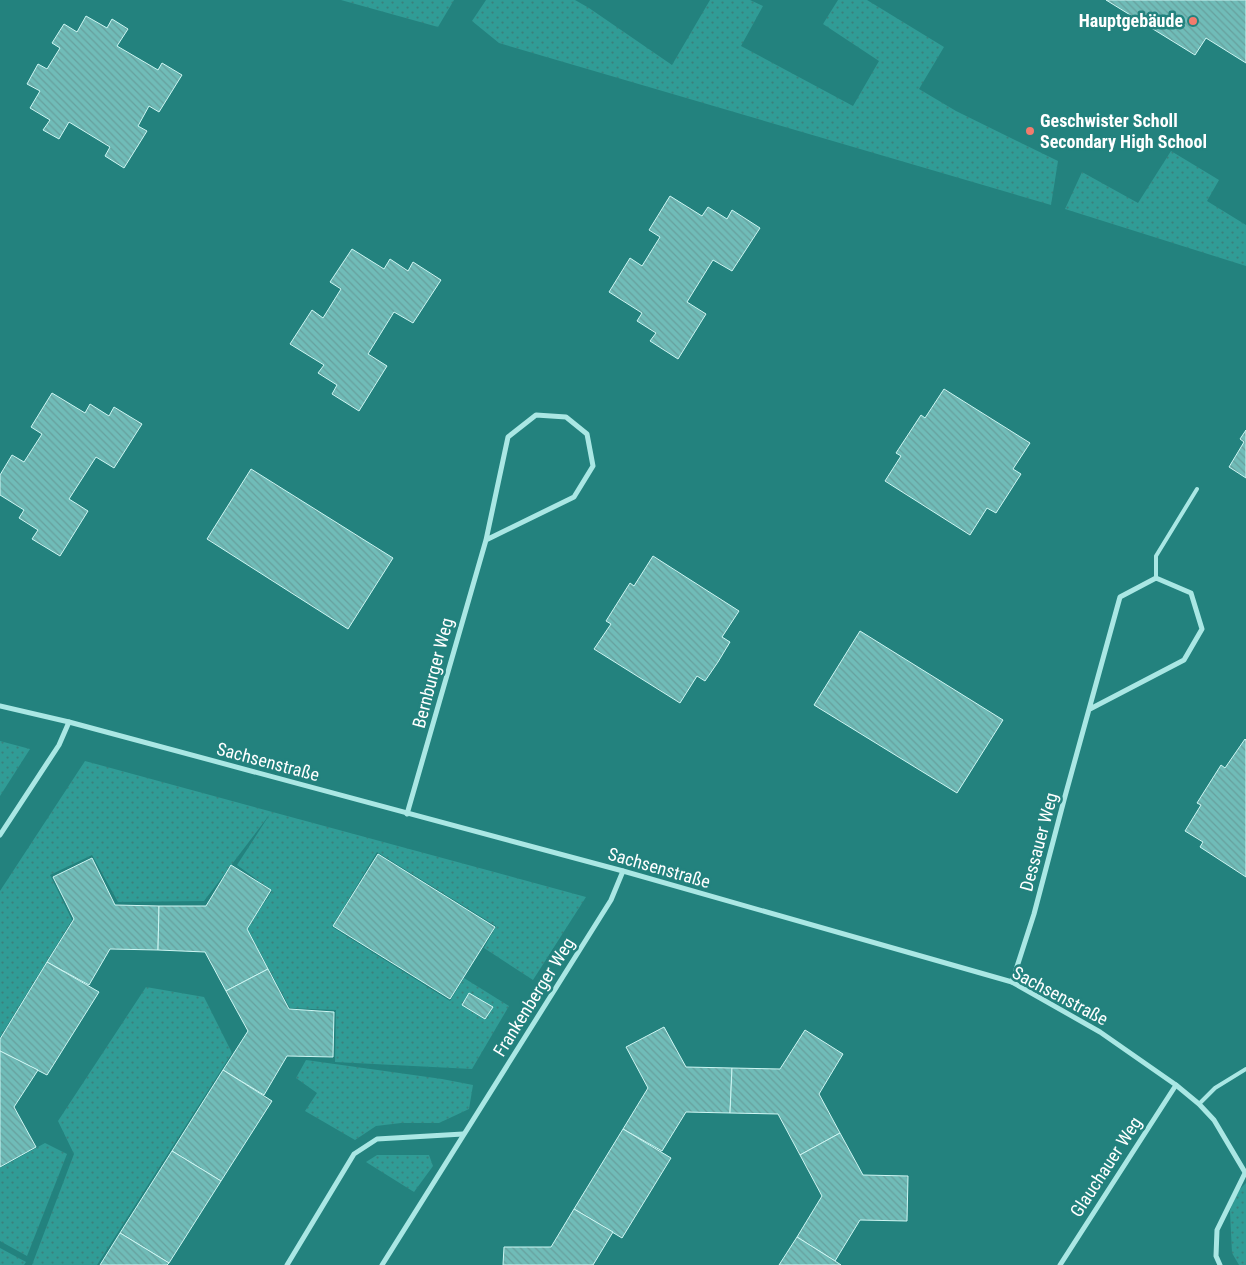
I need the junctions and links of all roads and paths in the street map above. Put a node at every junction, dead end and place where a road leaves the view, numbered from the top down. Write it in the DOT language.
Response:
graph roads {
  1 [pos="1197,489"];
  2 [pos="486,540"];
  3 [pos="1156,578"];
  4 [pos="0,706"];
  5 [pos="1090,709"];
  6 [pos="69,722"];
  7 [pos="407,814"];
  8 [pos="0,835"];
  9 [pos="622,871"];
  10 [pos="1012,982"];
  11 [pos="1246,1069"];
  12 [pos="1176,1085"];
  13 [pos="1198,1104"];
  14 [pos="463,1134"];
  15 [pos="1245,1173"];
  16 [pos="286,1265"];
  17 [pos="382,1265"];
  18 [pos="1060,1265"];
  19 [pos="1220,1265"];
  1 -- 3 [label="lane"];
  2 -- 2 [label="street, Bernburger Weg"];
  2 -- 7 [label="street, Bernburger Weg"];
  3 -- 5 [label="street, Dessauer Weg"];
  3 -- 5 [label="street"];
  4 -- 6 [label="street, Sachsenstraße"];
  5 -- 10 [label="street, Dessauer Weg"];
  6 -- 7 [label="street, Sachsenstraße"];
  6 -- 8 [label="street"];
  7 -- 9 [label="street, Sachsenstraße"];
  9 -- 10 [label="street, Sachsenstraße"];
  9 -- 14 [label="street, Frankenberger Weg"];
  10 -- 12 [label="street, Sachsenstraße"];
  11 -- 13 [label="lane"];
  12 -- 13 [label="street, Sachsenstraße"];
  12 -- 18 [label="street, Glauchauer Weg"];
  13 -- 15 [label="street, Sachsenstraße"];
  14 -- 16 [label="street"];
  14 -- 17 [label="street, Frankenberger Weg"];
  15 -- 19 [label="street, Sachsenstraße"];
}
